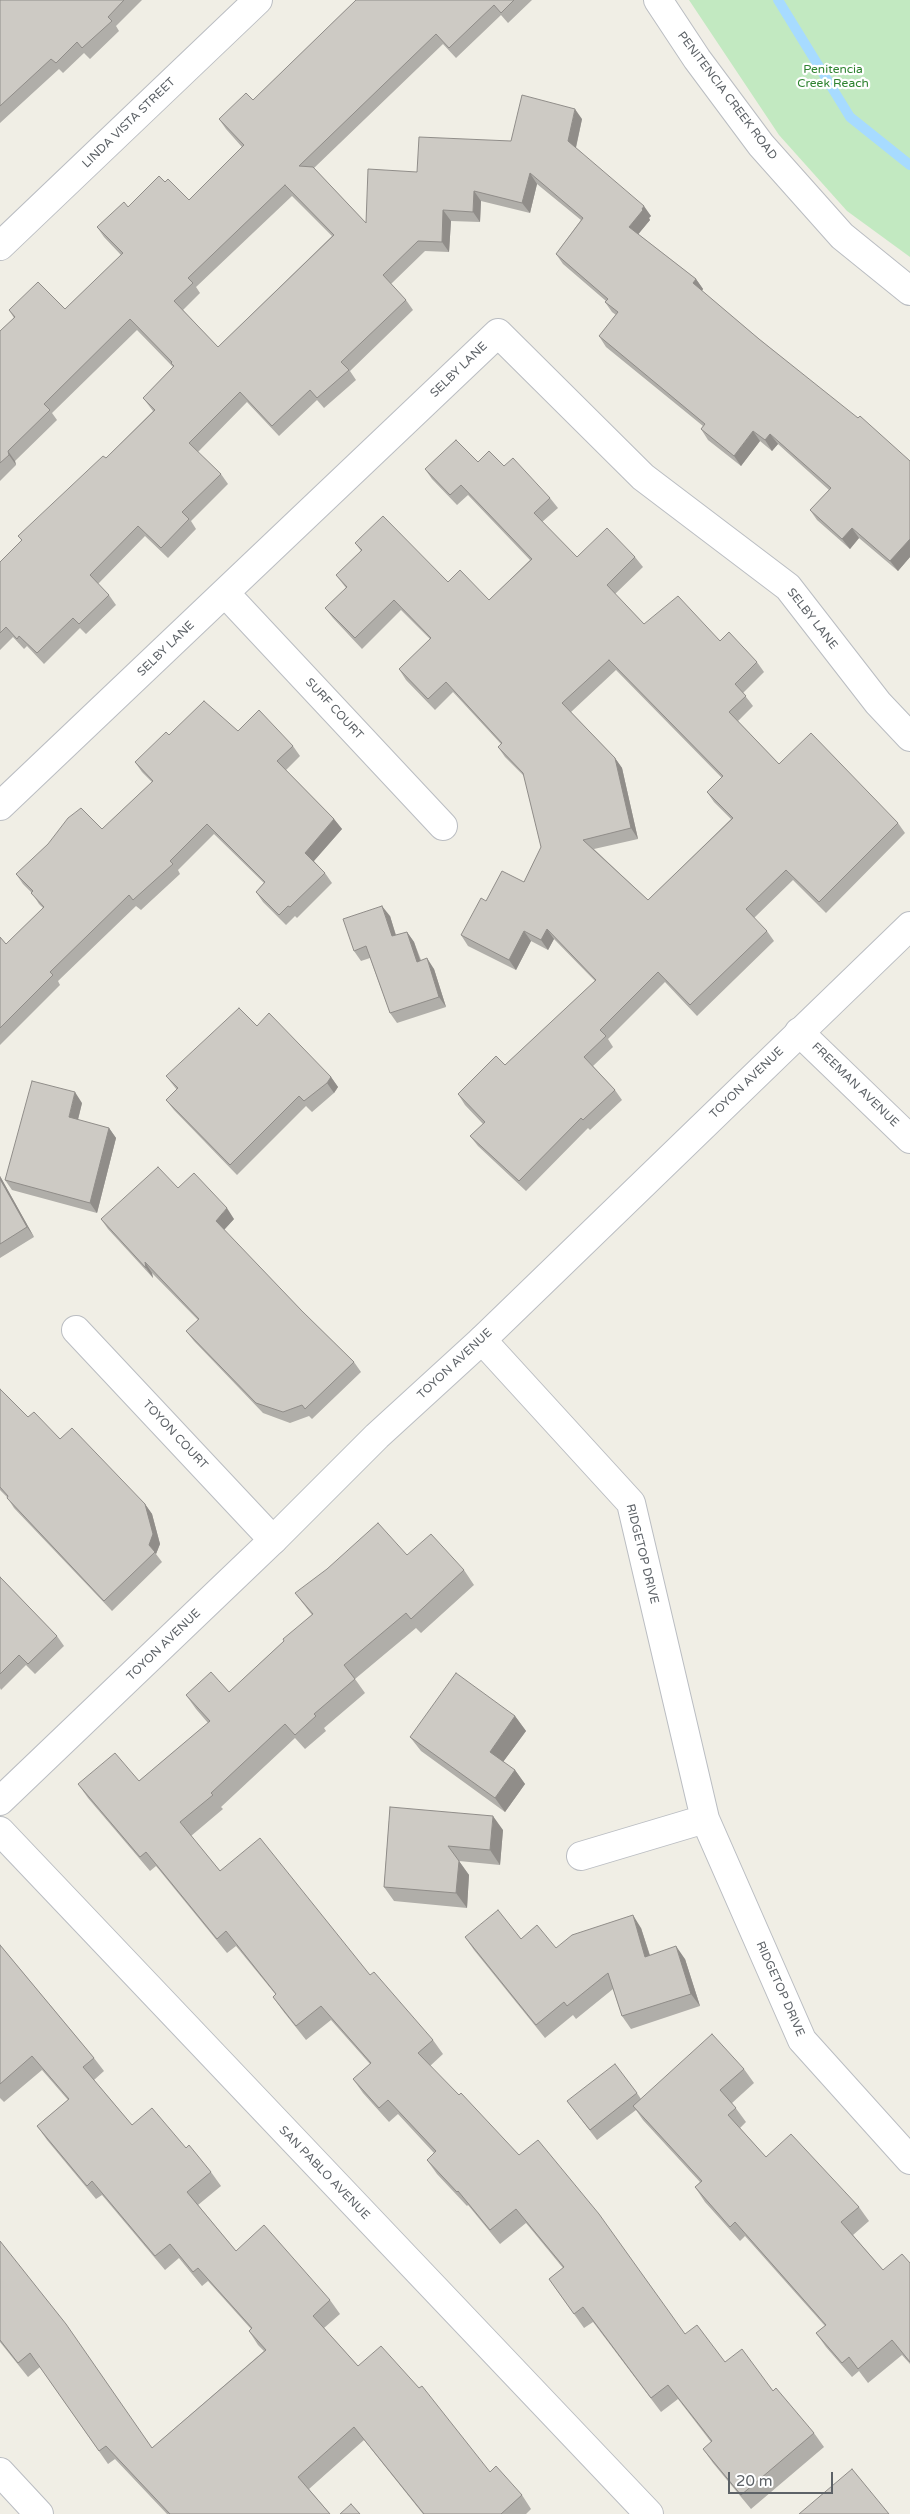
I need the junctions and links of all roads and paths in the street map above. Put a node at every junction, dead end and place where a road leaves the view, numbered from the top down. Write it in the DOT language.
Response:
graph roads {
  1 [pos="258,0"];
  2 [pos="658,0"];
  3 [pos="0,246"];
  4 [pos="910,291"];
  5 [pos="225,592"];
  6 [pos="910,737"];
  7 [pos="0,806"];
  8 [pos="444,826"];
  9 [pos="910,926"];
  10 [pos="800,1032"];
  11 [pos="910,1139"];
  12 [pos="76,1330"];
  13 [pos="482,1340"];
  14 [pos="273,1540"];
  15 [pos="0,1801"];
  16 [pos="705,1819"];
  17 [pos="0,1831"];
  18 [pos="581,1856"];
  19 [pos="910,2160"];
  20 [pos="0,2472"];
  21 [pos="39,2514"];
  22 [pos="649,2514"];
  1 -- 3 [label="street, LINDA VISTA STREET"];
  2 -- 4 [label="street, PENITENCIA CREEK ROAD"];
  5 -- 6 [label="street, SELBY LANE"];
  5 -- 7 [label="street, SELBY LANE"];
  5 -- 8 [label="street, SURF COURT"];
  9 -- 10 [label="street, TOYON AVENUE"];
  10 -- 11 [label="street, FREEMAN AVENUE"];
  10 -- 13 [label="street, TOYON AVENUE"];
  12 -- 14 [label="street, TOYON COURT"];
  13 -- 14 [label="street, TOYON AVENUE"];
  13 -- 16 [label="street, RIDGETOP DRIVE"];
  14 -- 15 [label="street, TOYON AVENUE"];
  16 -- 18 [label="street"];
  16 -- 19 [label="street, RIDGETOP DRIVE"];
  17 -- 22 [label="street, SAN PABLO AVENUE"];
  20 -- 21 [label="street"];
}
